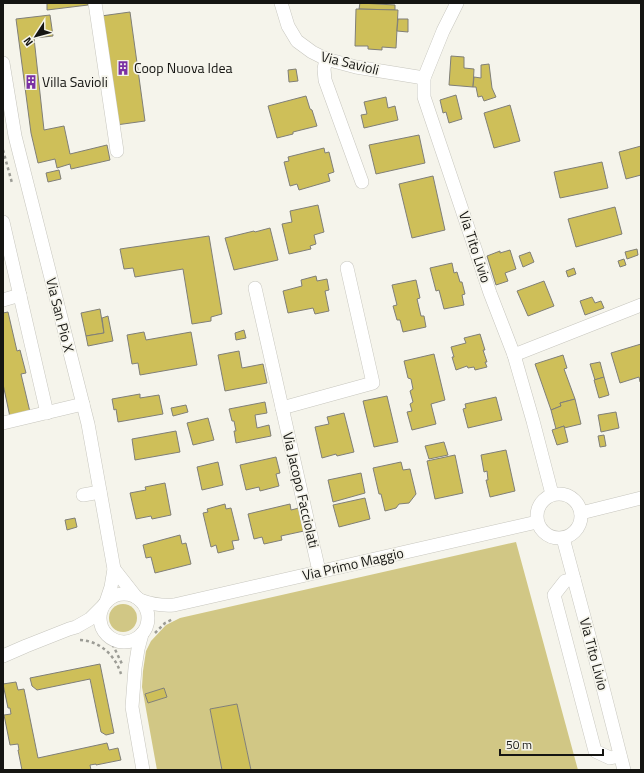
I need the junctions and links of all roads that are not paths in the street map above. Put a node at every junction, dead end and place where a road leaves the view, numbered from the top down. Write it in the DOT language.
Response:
graph roads {
  1 [pos="95,3"];
  2 [pos="281,3"];
  3 [pos="457,3"];
  4 [pos="326,60"];
  5 [pos="3,63"];
  6 [pos="424,78"];
  7 [pos="117,151"];
  8 [pos="362,182"];
  9 [pos="3,222"];
  10 [pos="347,268"];
  11 [pos="255,288"];
  12 [pos="20,295"];
  13 [pos="3,300"];
  14 [pos="641,305"];
  15 [pos="514,355"];
  16 [pos="83,404"];
  17 [pos="282,408"];
  18 [pos="48,413"];
  19 [pos="3,423"];
  20 [pos="100,492"];
  21 [pos="552,494"];
  22 [pos="83,495"];
  23 [pos="641,498"];
  24 [pos="581,513"];
  25 [pos="537,522"];
  26 [pos="563,538"];
  27 [pos="114,569"];
  28 [pos="319,571"];
  29 [pos="574,579"];
  30 [pos="138,599"];
  31 [pos="104,604"];
  32 [pos="169,606"];
  33 [pos="144,630"];
  34 [pos="76,634"];
  35 [pos="106,635"];
  36 [pos="3,656"];
  37 [pos="620,756"];
  38 [pos="143,770"];
  39 [pos="624,770"];
  1 -- 7 [label="street"];
  2 -- 4 [label="street, Via Savioli"];
  3 -- 6 [label="street, Via Tito Livio"];
  4 -- 6 [label="street, Via Savioli"];
  4 -- 8 [label="street"];
  5 -- 16 [label="street, Via San Pio X"];
  6 -- 15 [label="street, Via Tito Livio"];
  9 -- 12 [label="street"];
  10 -- 17 [label="street"];
  11 -- 17 [label="street, Via Jacopo Facciolati"];
  12 -- 13 [label="street"];
  12 -- 18 [label="street"];
  14 -- 15 [label="street"];
  15 -- 21 [label="street, Via Tito Livio"];
  16 -- 18 [label="street"];
  16 -- 20 [label="street, Via San Pio X"];
  17 -- 28 [label="street, Via Jacopo Facciolati"];
  18 -- 19 [label="street"];
  20 -- 22 [label="street"];
  20 -- 27 [label="street, Via San Pio X"];
  21 -- 24 [label="street"];
  21 -- 25 [label="street"];
  23 -- 24 [label="street"];
  24 -- 26 [label="street"];
  25 -- 26 [label="street"];
  25 -- 28 [label="street, Via Primo Maggio"];
  26 -- 29 [label="street, Via Tito Livio"];
  27 -- 30 [label="street, Via San Pio X"];
  27 -- 31 [label="street, Via San Pio X"];
  28 -- 32 [label="street, Via Primo Maggio"];
  29 -- 37 [label="street, Via Tito Livio"];
  29 -- 37 [label="street"];
  30 -- 31 [label="street, Via Primo Maggio"];
  30 -- 32 [label="street, Via Primo Maggio"];
  30 -- 33 [label="street"];
  31 -- 34 [label="street, Via Primo Maggio"];
  31 -- 35 [label="street"];
  32 -- 33 [label="street, Via Primo Maggio"];
  33 -- 35 [label="street, Via Primo Maggio"];
  33 -- 38 [label="street"];
  34 -- 35 [label="street, Via Primo Maggio"];
  34 -- 36 [label="street, Via Primo Maggio"];
  37 -- 39 [label="street, Via Tito Livio"];
}
